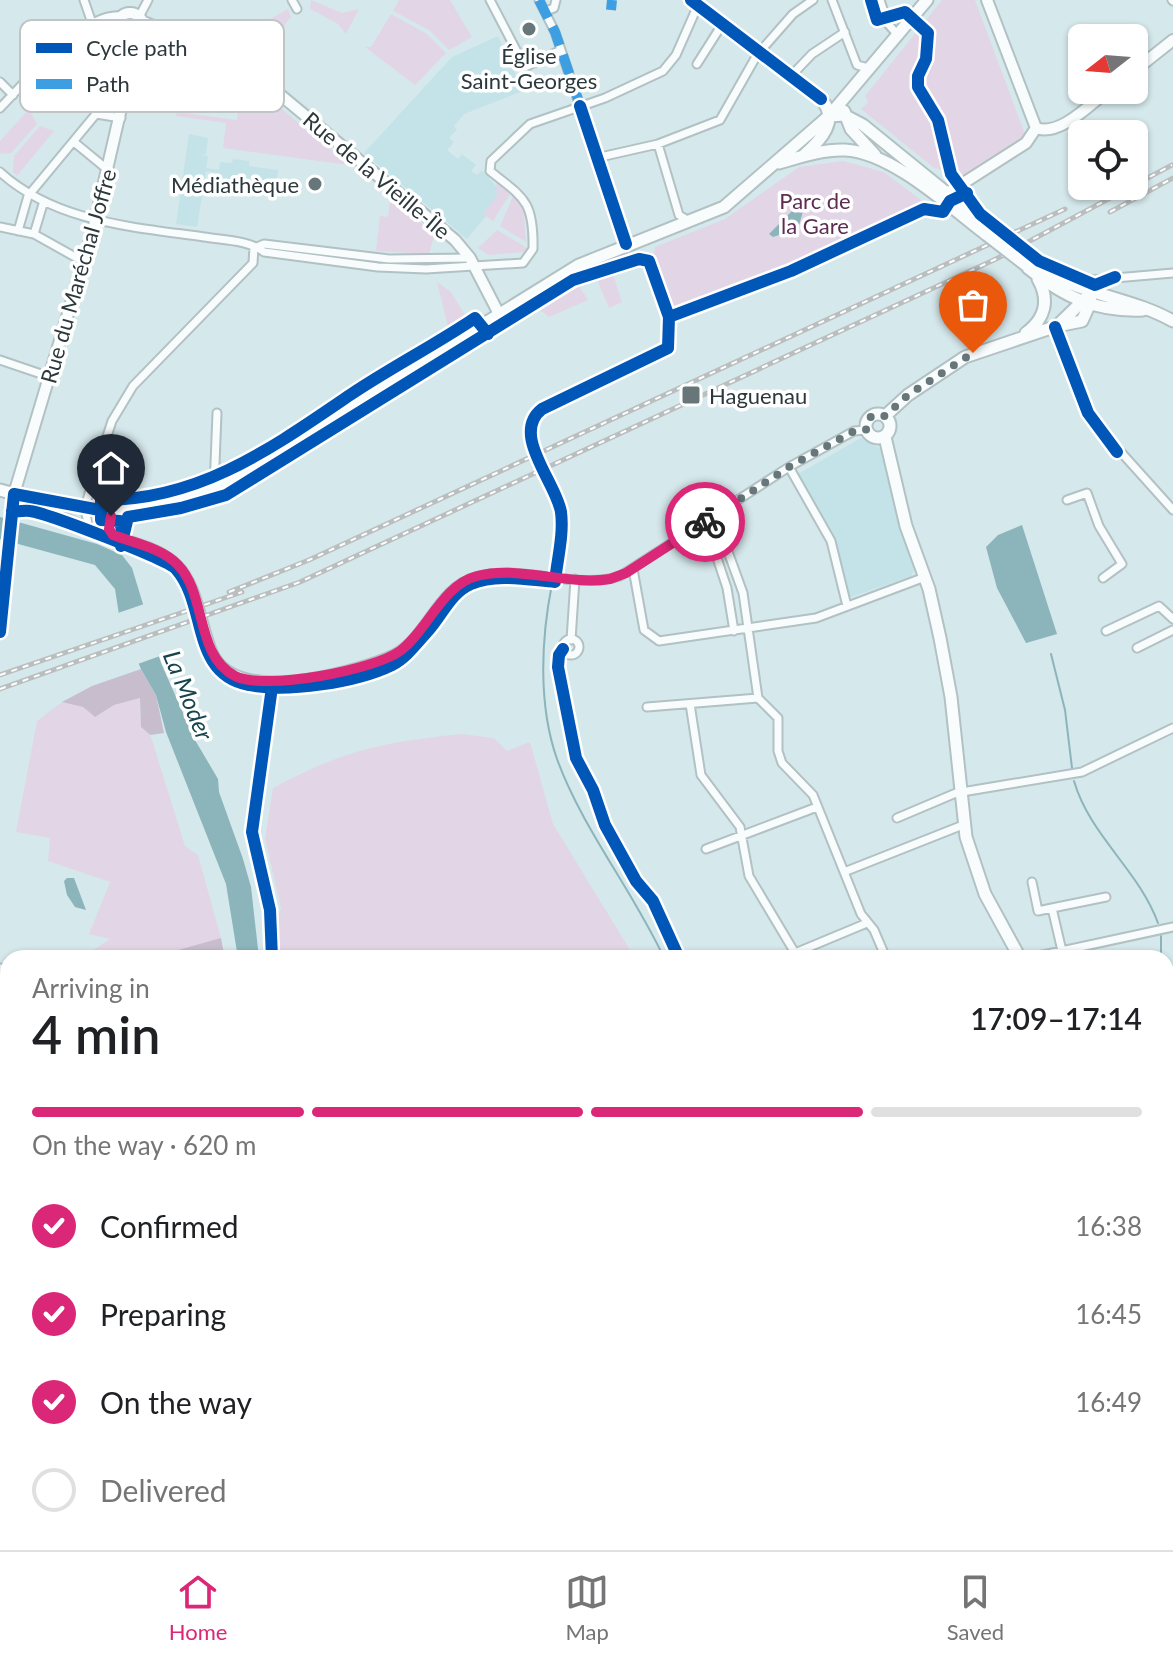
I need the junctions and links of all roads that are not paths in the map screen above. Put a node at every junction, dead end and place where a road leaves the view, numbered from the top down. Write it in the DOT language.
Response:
graph roads {
  1 [pos="84,0"];
  2 [pos="148,0"];
  3 [pos="292,0"];
  4 [pos="490,0"];
  5 [pos="539,0"];
  6 [pos="556,0"];
  7 [pos="813,0"];
  8 [pos="832,0"];
  9 [pos="880,0"];
  10 [pos="927,0"];
  11 [pos="987,0"];
  12 [pos="695,2"];
  13 [pos="297,9"];
  14 [pos="546,11"];
  15 [pos="122,16"];
  16 [pos="140,19"];
  17 [pos="91,20"];
  18 [pos="97,20"];
  19 [pos="122,20"];
  20 [pos="723,23"];
  21 [pos="845,32"];
  22 [pos="897,34"];
  23 [pos="1173,40"];
  24 [pos="561,50"];
  25 [pos="760,51"];
  26 [pos="1148,60"];
  27 [pos="697,64"];
  28 [pos="870,67"];
  29 [pos="791,76"];
  30 [pos="0,82"];
  31 [pos="20,88"];
  32 [pos="850,93"];
  33 [pos="13,95"];
  34 [pos="821,99"];
  35 [pos="284,100"];
  36 [pos="1090,104"];
  37 [pos="580,106"];
  38 [pos="0,108"];
  39 [pos="122,112"];
  40 [pos="98,113"];
  41 [pos="844,115"];
  42 [pos="829,116"];
  43 [pos="121,118"];
  44 [pos="1036,128"];
  45 [pos="74,142"];
  46 [pos="658,144"];
  47 [pos="804,156"];
  48 [pos="596,158"];
  49 [pos="878,158"];
  50 [pos="778,163"];
  51 [pos="891,165"];
  52 [pos="108,170"];
  53 [pos="0,172"];
  54 [pos="949,192"];
  55 [pos="28,196"];
  56 [pos="43,204"];
  57 [pos="96,219"];
  58 [pos="691,221"];
  59 [pos="0,227"];
  60 [pos="18,231"];
  61 [pos="34,234"];
  62 [pos="991,234"];
  63 [pos="626,244"];
  64 [pos="256,247"];
  65 [pos="84,262"];
  66 [pos="472,263"];
  67 [pos="1030,266"];
  68 [pos="1173,273"];
  69 [pos="1115,277"];
  70 [pos="1069,282"];
  71 [pos="1048,284"];
  72 [pos="1091,293"];
  73 [pos="1085,304"];
  74 [pos="1148,310"];
  75 [pos="499,314"];
  76 [pos="1173,321"];
  77 [pos="1056,327"];
  78 [pos="1011,341"];
  79 [pos="0,360"];
  80 [pos="50,377"];
  81 [pos="217,413"];
  82 [pos="885,416"];
  83 [pos="866,430"];
  84 [pos="885,437"];
  85 [pos="789,467"];
  86 [pos="214,489"];
  87 [pos="0,490"];
  88 [pos="14,494"];
  89 [pos="30,499"];
  90 [pos="1067,500"];
  91 [pos="85,508"];
  92 [pos="1173,510"];
  93 [pos="120,511"];
  94 [pos="715,516"];
  95 [pos="705,522"];
  96 [pos="91,527"];
  97 [pos="113,535"];
  98 [pos="633,569"];
  99 [pos="3,572"];
  100 [pos="737,575"];
  101 [pos="925,577"];
  102 [pos="1103,578"];
  103 [pos="575,579"];
  104 [pos="724,579"];
  105 [pos="847,606"];
  106 [pos="1173,619"];
  107 [pos="748,630"];
  108 [pos="1173,630"];
  109 [pos="734,631"];
  110 [pos="1106,631"];
  111 [pos="0,632"];
  112 [pos="571,640"];
  113 [pos="1137,648"];
  114 [pos="758,698"];
  115 [pos="690,704"];
  116 [pos="647,707"];
  117 [pos="1173,728"];
  118 [pos="959,793"];
  119 [pos="817,807"];
  120 [pos="897,818"];
  121 [pos="963,825"];
  122 [pos="744,835"];
  123 [pos="706,849"];
  124 [pos="844,872"];
  125 [pos="1032,882"];
  126 [pos="1106,897"];
  127 [pos="1052,908"];
  128 [pos="867,923"];
  129 [pos="1173,927"];
  130 [pos="793,950"];
  131 [pos="802,950"];
  132 [pos="883,950"];
  133 [pos="1016,950"];
  134 [pos="1062,950"];
  135 [pos="1067,950"];
  1 -- 17 [label="street"];
  2 -- 16 [label="street"];
  3 -- 13 [label="street"];
  4 -- 24 [label="street"];
  5 -- 14 [label="street"];
  6 -- 14 [label="street"];
  7 -- 25 [label="street"];
  8 -- 21 [label="street"];
  9 -- 22 [label="street"];
  10 -- 22 [label="main road"];
  11 -- 44 [label="street"];
  12 -- 20 [label="street"];
  12 -- 37 [label="street"];
  14 -- 24 [label="street"];
  15 -- 16 [label="street"];
  15 -- 18 [label="street"];
  15 -- 19 [label="street"];
  20 -- 25 [label="street"];
  20 -- 27 [label="street"];
  21 -- 28 [label="street"];
  21 -- 29 [label="street"];
  22 -- 28 [label="main road"];
  23 -- 26 [label="street"];
  24 -- 37 [label="street"];
  25 -- 29 [label="street"];
  25 -- 46 [label="street"];
  28 -- 32 [label="main road"];
  29 -- 34 [label="street"];
  30 -- 33 [label="street"];
  31 -- 33 [label="street"];
  32 -- 41 [label="main road"];
  32 -- 42 [label="main road"];
  33 -- 38 [label="street"];
  34 -- 42 [label="main road"];
  35 -- 66 [label="street, Rue de la Vieille-Île"];
  36 -- 44 [label="street"];
  37 -- 48 [label="street"];
  37 -- 66 [label="street"];
  39 -- 43 [label="street, Rue du Maréchal Joffre"];
  40 -- 43 [label="street"];
  40 -- 45 [label="street"];
  41 -- 42 [label="main road"];
  41 -- 49 [label="main road"];
  41 -- 54 [label="main road"];
  42 -- 47 [label="main road"];
  42 -- 50 [label="main road"];
  43 -- 52 [label="street, Rue du Maréchal Joffre"];
  44 -- 54 [label="street"];
  45 -- 52 [label="street"];
  45 -- 55 [label="street"];
  46 -- 48 [label="street"];
  46 -- 58 [label="street"];
  47 -- 49 [label="main road"];
  47 -- 50 [label="main road"];
  48 -- 63 [label="street"];
  49 -- 51 [label="main road"];
  50 -- 58 [label="main road"];
  51 -- 54 [label="street"];
  51 -- 62 [label="main road"];
  52 -- 57 [label="street, Rue du Maréchal Joffre"];
  53 -- 55 [label="street"];
  54 -- 62 [label="main road"];
  55 -- 56 [label="street"];
  55 -- 60 [label="street"];
  56 -- 57 [label="street"];
  56 -- 61 [label="street"];
  57 -- 64 [label="street"];
  57 -- 65 [label="street, Rue du Maréchal Joffre"];
  58 -- 63 [label="main road"];
  59 -- 60 [label="street"];
  60 -- 61 [label="street"];
  61 -- 65 [label="street"];
  62 -- 67 [label="main road, bridge"];
  63 -- 75 [label="main road"];
  64 -- 66 [label="street"];
  64 -- 91 [label="street"];
  65 -- 80 [label="street, Rue du Maréchal Joffre"];
  66 -- 75 [label="street, Rue de la Vieille-Île"];
  67 -- 70 [label="main road"];
  67 -- 71 [label="main road"];
  67 -- 78 [label="main road"];
  68 -- 69 [label="street"];
  69 -- 70 [label="street"];
  69 -- 72 [label="street"];
  70 -- 72 [label="main road"];
  71 -- 72 [label="main road"];
  71 -- 73 [label="main road"];
  72 -- 73 [label="main road"];
  72 -- 74 [label="main road"];
  73 -- 74 [label="main road"];
  73 -- 77 [label="main road"];
  74 -- 76 [label="main road"];
  75 -- 86 [label="main road"];
  77 -- 78 [label="main road"];
  77 -- 92 [label="street"];
  78 -- 82 [label="main road"];
  79 -- 80 [label="street"];
  80 -- 88 [label="street, Rue du Maréchal Joffre"];
  81 -- 86 [label="street"];
  82 -- 83 [label="main road"];
  82 -- 84 [label="main road"];
  83 -- 84 [label="main road"];
  83 -- 85 [label="street"];
  84 -- 101 [label="main road"];
  85 -- 94 [label="street"];
  85 -- 105 [label="street"];
  86 -- 93 [label="main road"];
  87 -- 88 [label="main road"];
  88 -- 89 [label="main road"];
  88 -- 99 [label="main road"];
  89 -- 91 [label="main road"];
  89 -- 96 [label="street"];
  90 -- 102 [label="street"];
  91 -- 93 [label="main road"];
  91 -- 96 [label="street"];
  93 -- 97 [label="street"];
  94 -- 95 [label="street"];
  94 -- 100 [label="street"];
  95 -- 98 [label="street"];
  95 -- 104 [label="street"];
  96 -- 97 [label="street"];
  97 -- 103 [label="street"];
  98 -- 103 [label="street"];
  98 -- 109 [label="street"];
  99 -- 111 [label="main road"];
  100 -- 104 [label="street"];
  100 -- 107 [label="street"];
  101 -- 105 [label="street"];
  101 -- 118 [label="main road"];
  103 -- 112 [label="street"];
  104 -- 109 [label="street"];
  105 -- 107 [label="street"];
  106 -- 110 [label="street"];
  107 -- 109 [label="street"];
  107 -- 114 [label="street"];
  108 -- 113 [label="street"];
  114 -- 115 [label="street"];
  114 -- 119 [label="street"];
  115 -- 116 [label="street"];
  115 -- 122 [label="street"];
  117 -- 118 [label="street"];
  118 -- 120 [label="street"];
  118 -- 121 [label="main road"];
  119 -- 122 [label="street"];
  119 -- 124 [label="street"];
  121 -- 124 [label="street"];
  121 -- 133 [label="main road"];
  122 -- 123 [label="street"];
  122 -- 130 [label="street"];
  124 -- 128 [label="street"];
  125 -- 127 [label="street"];
  126 -- 127 [label="street"];
  127 -- 134 [label="street"];
  128 -- 131 [label="street"];
  128 -- 132 [label="street"];
  129 -- 135 [label="street"];
}
